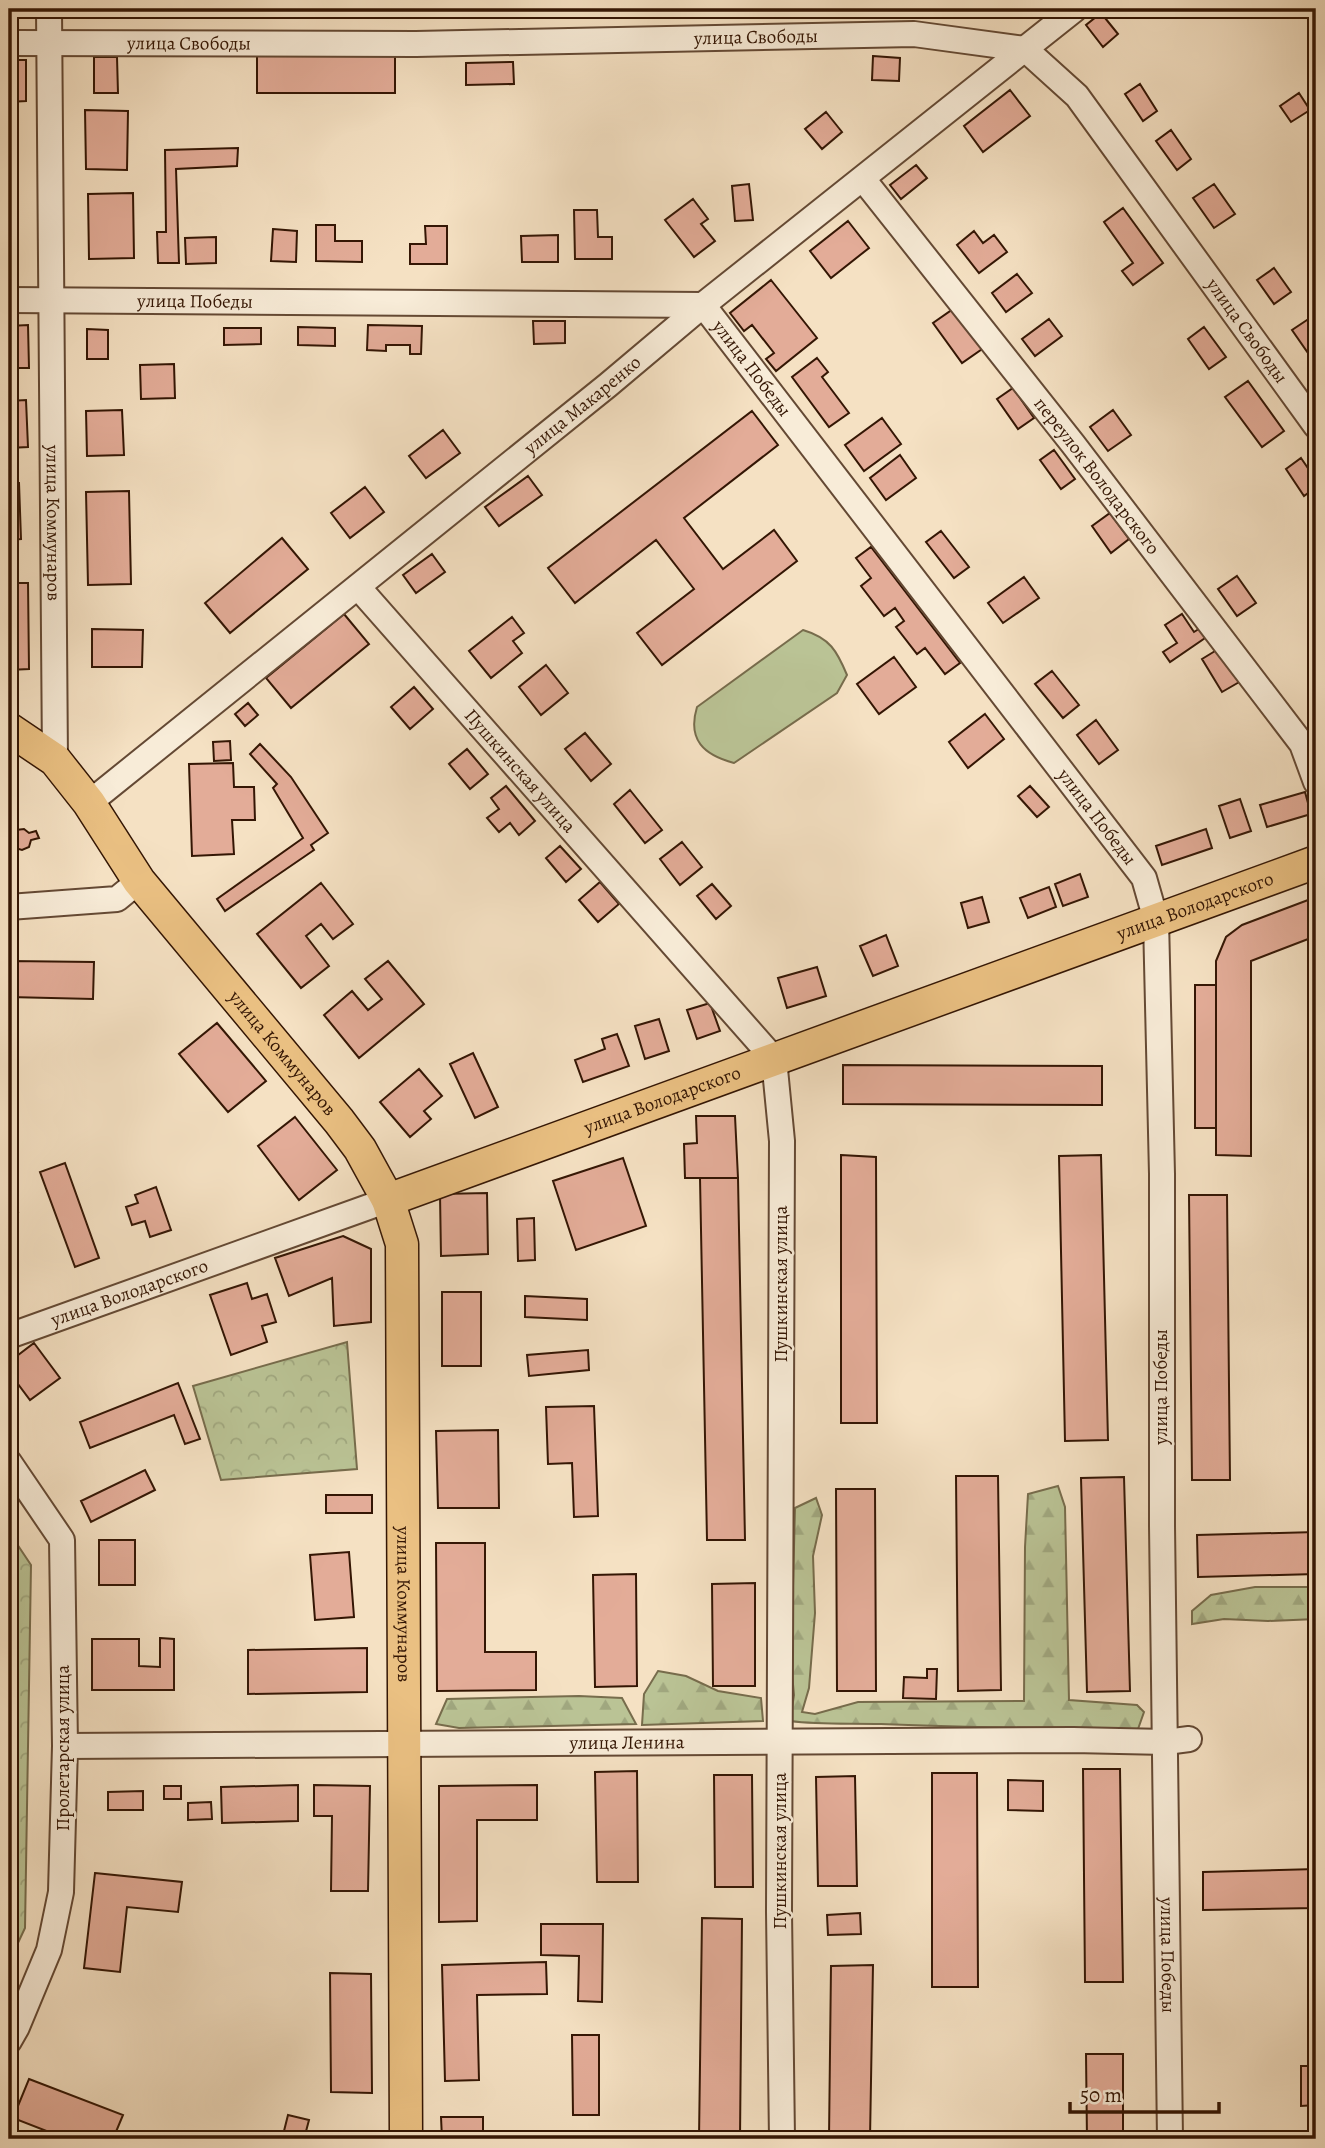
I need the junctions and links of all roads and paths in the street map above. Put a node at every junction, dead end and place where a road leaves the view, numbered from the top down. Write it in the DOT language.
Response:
graph roads {
  1 [pos="49,9"];
  2 [pos="1075,9"];
  3 [pos="9,43"];
  4 [pos="50,43"];
  5 [pos="1025,49"];
  6 [pos="863,179"];
  7 [pos="9,300"];
  8 [pos="51,300"];
  9 [pos="703,305"];
  10 [pos="1316,426"];
  11 [pos="358,587"];
  12 [pos="9,729"];
  13 [pos="55,760"];
  14 [pos="1316,782"];
  15 [pos="89,803"];
  16 [pos="1316,862"];
  17 [pos="139,881"];
  18 [pos="9,907"];
  19 [pos="1156,920"];
  20 [pos="774,1059"];
  21 [pos="388,1200"];
  22 [pos="9,1336"];
  23 [pos="9,1462"];
  24 [pos="1177,1740"];
  25 [pos="780,1742"];
  26 [pos="404,1744"];
  27 [pos="65,1746"];
  28 [pos="9,2041"];
  29 [pos="406,2139"];
  30 [pos="782,2139"];
  31 [pos="1170,2139"];
  1 -- 4 [label="street, улица Коммунаров"];
  2 -- 5 [label="street, улица Макаренко"];
  3 -- 4 [label="street, улица Свободы"];
  4 -- 5 [label="street, улица Свободы"];
  4 -- 8 [label="street, улица Коммунаров"];
  5 -- 6 [label="street, улица Макаренко"];
  5 -- 10 [label="street, улица Свободы"];
  6 -- 9 [label="street, улица Макаренко"];
  6 -- 14 [label="street, переулок Володарского"];
  7 -- 8 [label="street, улица Победы"];
  8 -- 9 [label="street, улица Победы"];
  8 -- 13 [label="street, улица Коммунаров"];
  9 -- 11 [label="street, улица Макаренко"];
  9 -- 19 [label="street, улица Победы"];
  11 -- 15 [label="street, улица Макаренко"];
  11 -- 20 [label="street, Пушкинская улица"];
  12 -- 13 [label="main road"];
  13 -- 15 [label="main road, улица Коммунаров"];
  15 -- 17 [label="main road, улица Коммунаров"];
  16 -- 19 [label="main road, улица Володарского"];
  17 -- 18 [label="street"];
  17 -- 21 [label="main road, улица Коммунаров"];
  19 -- 20 [label="main road, улица Володарского"];
  19 -- 24 [label="street, улица Победы"];
  20 -- 21 [label="main road, улица Володарского"];
  20 -- 25 [label="street, Пушкинская улица"];
  21 -- 22 [label="street, улица Володарского"];
  21 -- 26 [label="main road, улица Коммунаров"];
  23 -- 27 [label="street, Пролетарская улица"];
  24 -- 25 [label="street, улица Ленина"];
  24 -- 31 [label="street, улица Победы"];
  25 -- 26 [label="street, улица Ленина"];
  25 -- 30 [label="street, Пушкинская улица"];
  26 -- 27 [label="street, улица Ленина"];
  26 -- 29 [label="main road, улица Коммунаров"];
  27 -- 28 [label="street, Пролетарская улица"];
}
